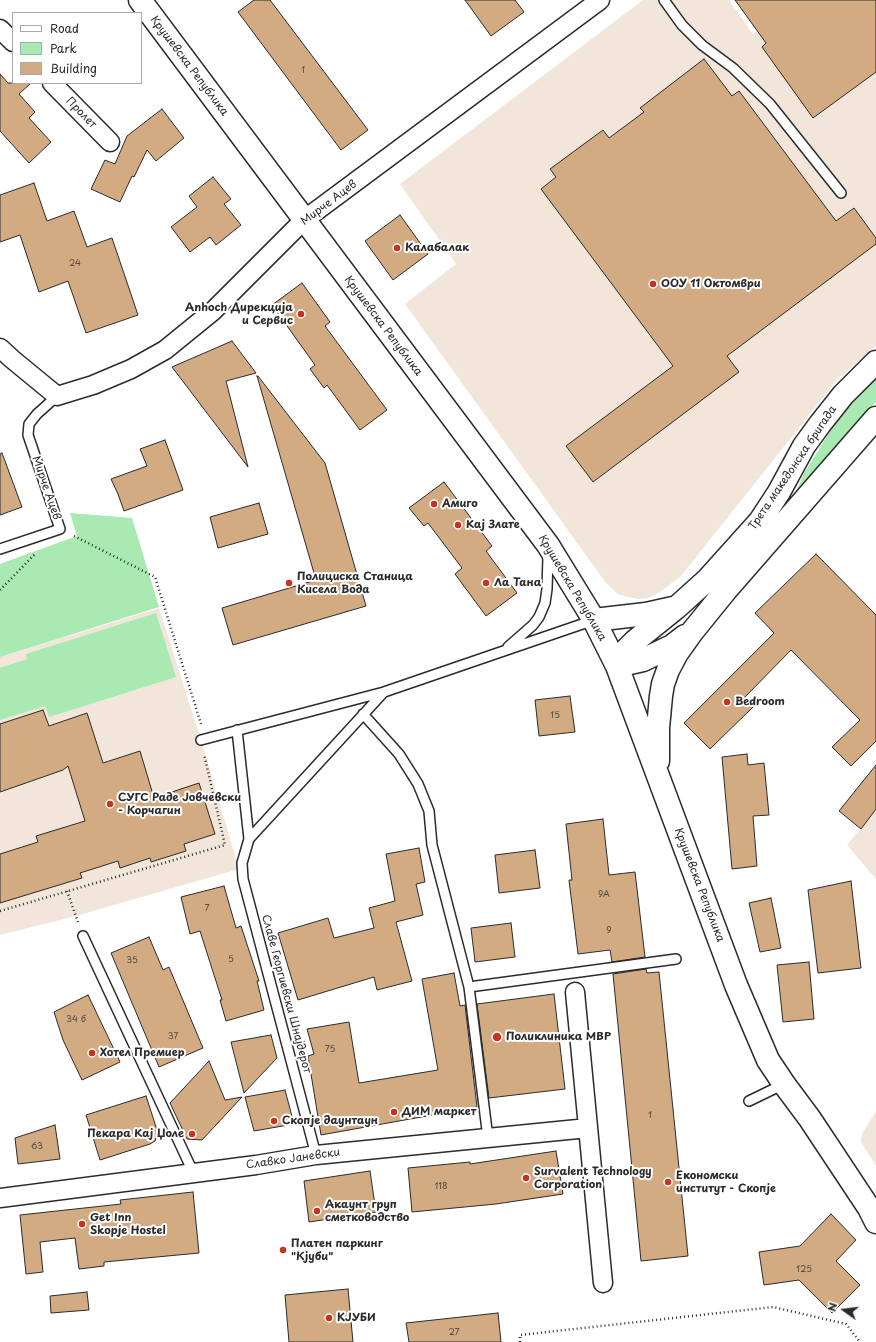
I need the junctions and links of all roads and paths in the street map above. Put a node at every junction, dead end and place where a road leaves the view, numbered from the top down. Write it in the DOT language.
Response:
graph roads {
  1 [pos="140,0"];
  2 [pos="600,0"];
  3 [pos="664,0"];
  4 [pos="0,29"];
  5 [pos="12,41"];
  6 [pos="53,84"];
  7 [pos="110,142"];
  8 [pos="841,194"];
  9 [pos="304,220"];
  10 [pos="0,348"];
  11 [pos="876,362"];
  12 [pos="57,396"];
  13 [pos="876,418"];
  14 [pos="60,529"];
  15 [pos="548,545"];
  16 [pos="0,549"];
  17 [pos="0,590"];
  18 [pos="676,608"];
  19 [pos="594,620"];
  20 [pos="692,632"];
  21 [pos="505,649"];
  22 [pos="617,666"];
  23 [pos="384,692"];
  24 [pos="363,714"];
  25 [pos="237,730"];
  26 [pos="203,739"];
  27 [pos="661,784"];
  28 [pos="249,839"];
  29 [pos="67,891"];
  30 [pos="0,911"];
  31 [pos="76,916"];
  32 [pos="83,936"];
  33 [pos="676,959"];
  34 [pos="469,987"];
  35 [pos="575,992"];
  36 [pos="784,1084"];
  37 [pos="749,1101"];
  38 [pos="588,1128"];
  39 [pos="488,1138"];
  40 [pos="316,1155"];
  41 [pos="193,1172"];
  42 [pos="0,1198"];
  43 [pos="874,1211"];
  44 [pos="604,1283"];
  45 [pos="520,1342"];
  46 [pos="860,1342"];
  1 -- 9 [label="street, Крушевска Република"];
  2 -- 9 [label="street, Мирче Ацев"];
  3 -- 8 [label="lane"];
  4 -- 5 [label="street"];
  6 -- 7 [label="street, Пролет"];
  9 -- 12 [label="street, Мирче Ацев"];
  9 -- 15 [label="street, Крушевска Република"];
  10 -- 12 [label="street"];
  11 -- 18 [label="street, Трета македонска бригада"];
  12 -- 14 [label="lane, Мирче Ацев"];
  13 -- 20 [label="street, Трета македонска бригада"];
  14 -- 16 [label="lane, Мирче Ацев"];
  14 -- 17 [label="path"];
  14 -- 26 [label="path"];
  15 -- 19 [label="street, Крушевска Република"];
  15 -- 21 [label="lane, Славе Георгиевски Шнајдерот"];
  18 -- 19 [label="street, Трета македонска бригада"];
  18 -- 22 [label="street, Трета македонска бригада"];
  19 -- 21 [label="lane, Славе Георгиевски Шнајдерот"];
  19 -- 22 [label="street, Крушевска Република"];
  20 -- 22 [label="street, Трета македонска бригада"];
  20 -- 27 [label="street, Трета македонска бригада"];
  21 -- 23 [label="lane, Славе Георгиевски Шнајдерот"];
  22 -- 27 [label="street, Крушевска Република"];
  23 -- 24 [label="lane, Славе Георгиевски Шнајдерот"];
  23 -- 25 [label="lane, Славе Георгиевски Шнајдерот"];
  24 -- 28 [label="lane, Славе Георгиевски Шнајдерот"];
  24 -- 34 [label="lane"];
  25 -- 26 [label="lane, Славе Георгиевски Шнајдерот"];
  25 -- 28 [label="lane, Славе Георгиевски Шнајдерот"];
  26 -- 29 [label="path"];
  27 -- 36 [label="street, Крушевска Република"];
  28 -- 40 [label="lane, Славе Георгиевски Шнајдерот"];
  29 -- 30 [label="path"];
  29 -- 31 [label="path"];
  32 -- 41 [label="lane"];
  33 -- 34 [label="lane"];
  34 -- 39 [label="lane"];
  35 -- 38 [label="street"];
  36 -- 37 [label="lane"];
  36 -- 43 [label="street, Крушевска Република"];
  38 -- 39 [label="street, Славко Јаневски"];
  38 -- 44 [label="street"];
  39 -- 40 [label="street, Славко Јаневски"];
  40 -- 41 [label="street, Славко Јаневски"];
  41 -- 42 [label="street, Славко Јаневски"];
  45 -- 46 [label="path"];
}
